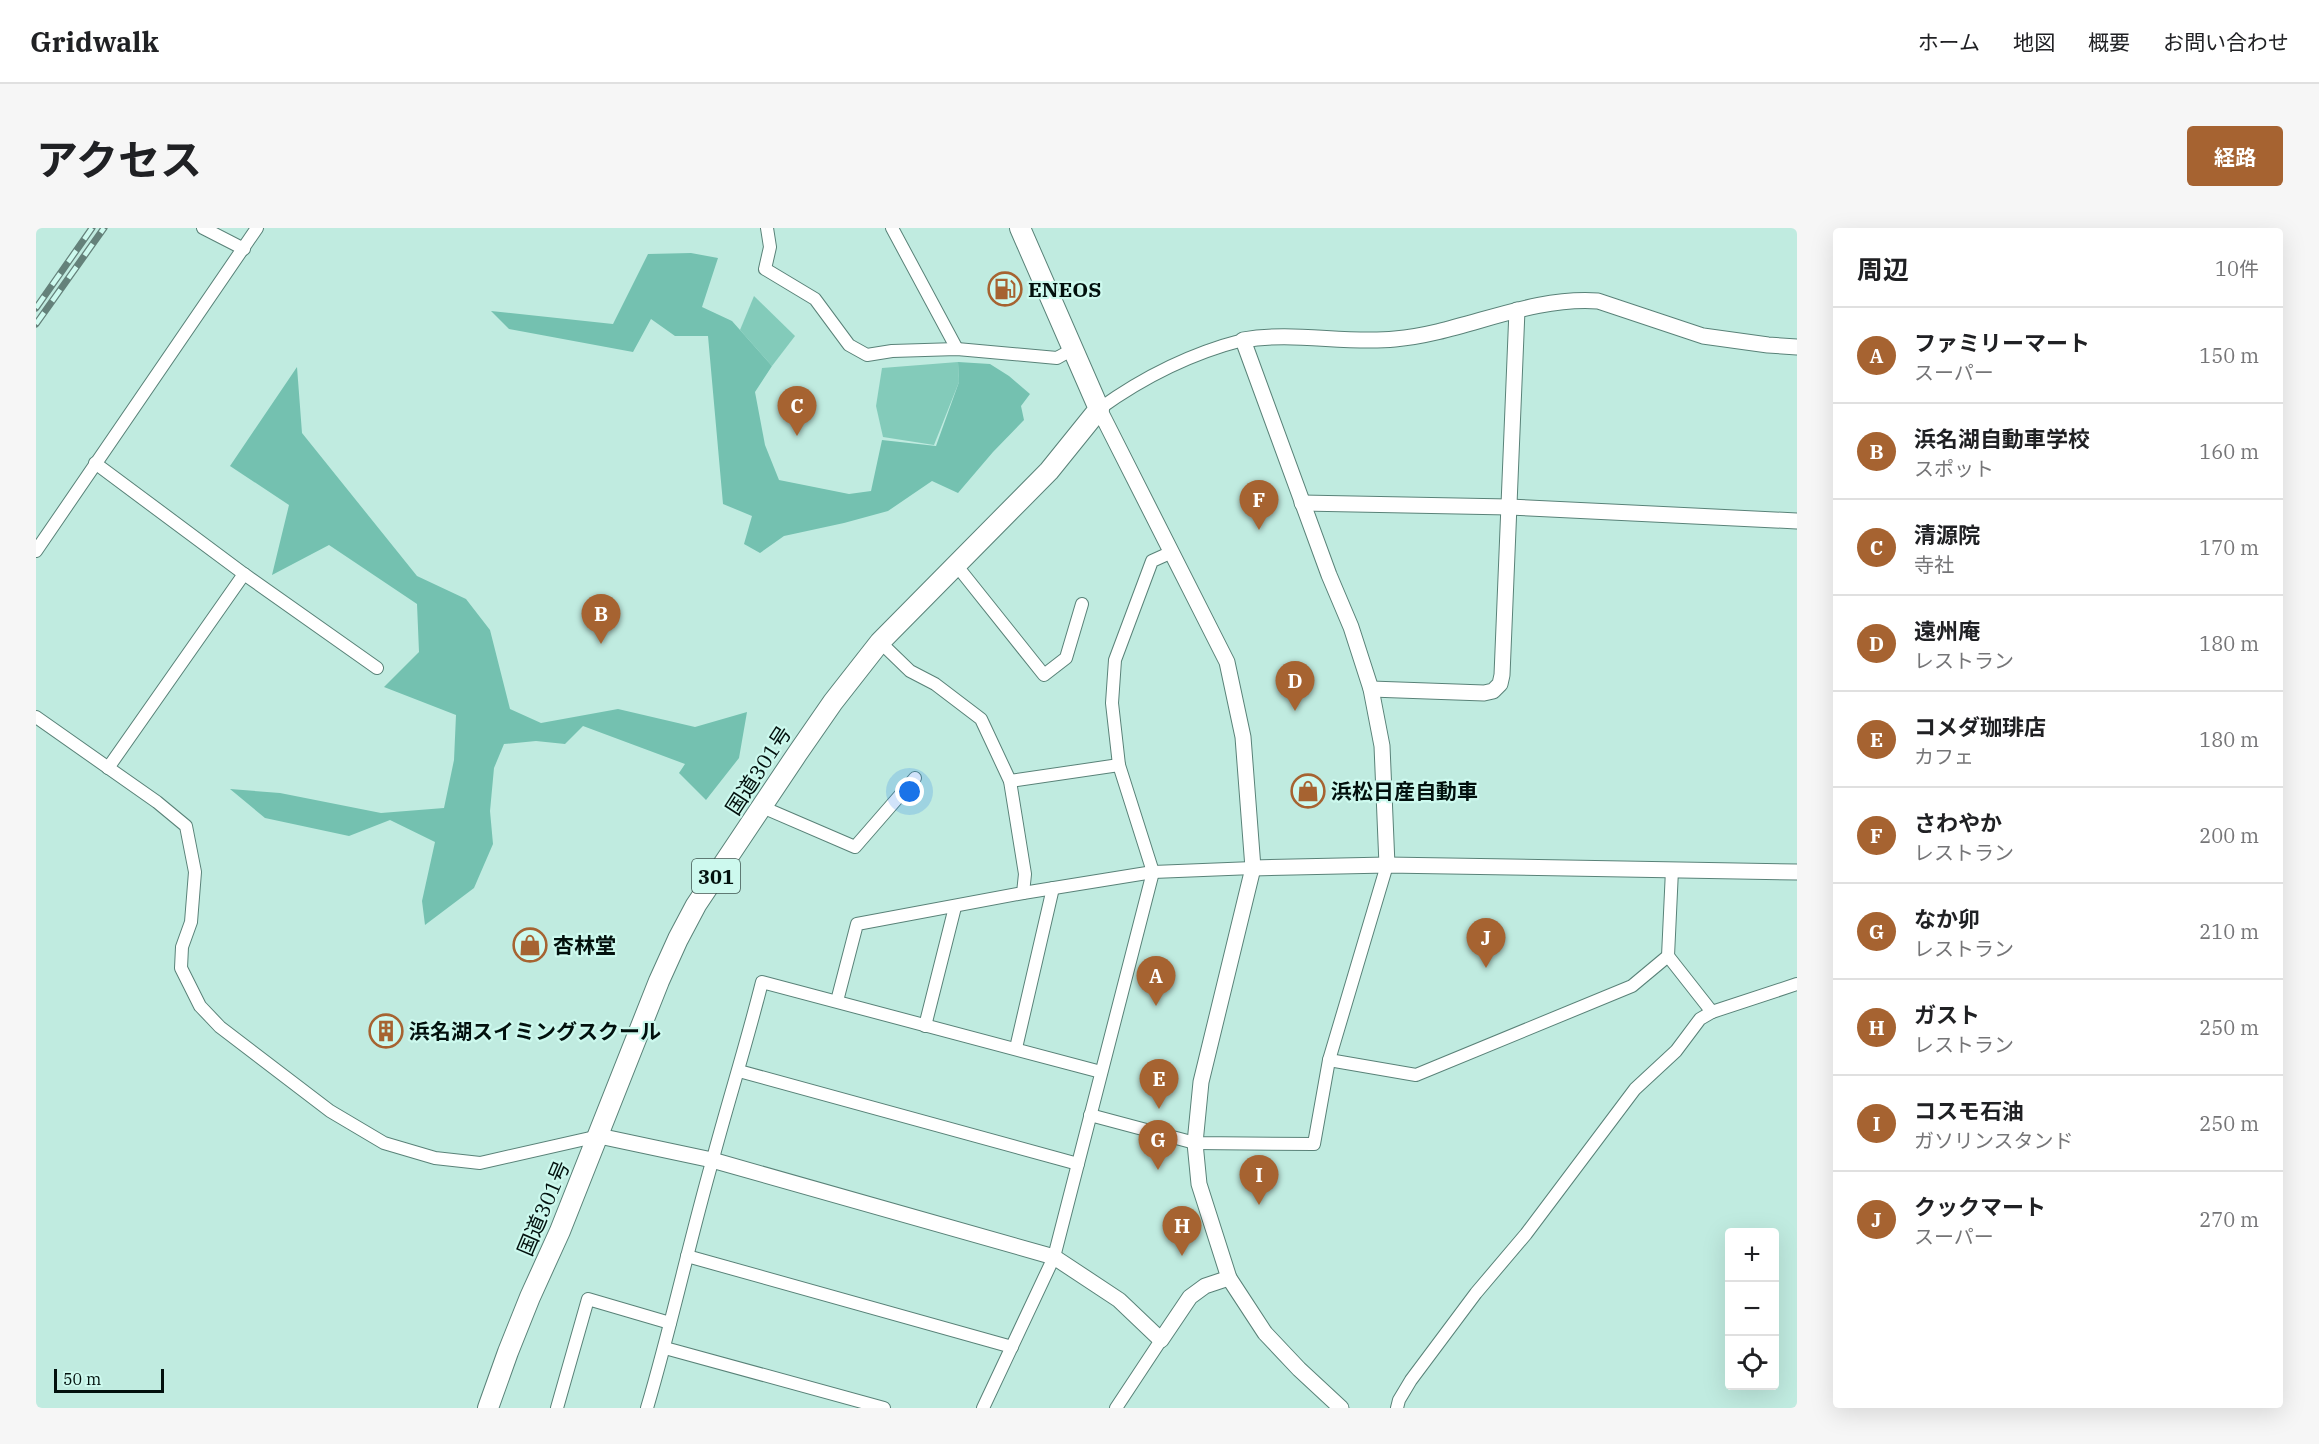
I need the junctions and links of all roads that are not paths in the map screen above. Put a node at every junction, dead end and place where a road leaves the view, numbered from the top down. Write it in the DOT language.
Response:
graph roads {
  1 [pos="203,228"];
  2 [pos="257,228"];
  3 [pos="767,228"];
  4 [pos="892,228"];
  5 [pos="1020,228"];
  6 [pos="244,249"];
  7 [pos="1517,310"];
  8 [pos="1243,340"];
  9 [pos="1797,347"];
  10 [pos="957,349"];
  11 [pos="1073,350"];
  12 [pos="1099,409"];
  13 [pos="95,463"];
  14 [pos="1302,503"];
  15 [pos="1509,507"];
  16 [pos="1797,521"];
  17 [pos="36,551"];
  18 [pos="1172,552"];
  19 [pos="957,566"];
  20 [pos="244,574"];
  21 [pos="1082,604"];
  22 [pos="880,642"];
  23 [pos="377,668"];
  24 [pos="1371,689"];
  25 [pos="36,717"];
  26 [pos="1119,765"];
  27 [pos="108,768"];
  28 [pos="915,778"];
  29 [pos="1010,781"];
  30 [pos="762,807"];
  31 [pos="1387,865"];
  32 [pos="1253,868"];
  33 [pos="1672,870"];
  34 [pos="1154,872"];
  35 [pos="1797,872"];
  36 [pos="1053,888"];
  37 [pos="1023,893"];
  38 [pos="956,907"];
  39 [pos="1668,956"];
  40 [pos="1797,984"];
  41 [pos="837,1001"];
  42 [pos="1712,1012"];
  43 [pos="925,1026"];
  44 [pos="1016,1048"];
  45 [pos="1329,1060"];
  46 [pos="739,1071"];
  47 [pos="1101,1072"];
  48 [pos="1090,1115"];
  49 [pos="599,1136"];
  50 [pos="1195,1143"];
  51 [pos="712,1160"];
  52 [pos="1078,1164"];
  53 [pos="687,1256"];
  54 [pos="1054,1257"];
  55 [pos="1229,1278"];
  56 [pos="670,1323"];
  57 [pos="1161,1340"];
  58 [pos="1012,1347"];
  59 [pos="665,1348"];
  60 [pos="488,1408"];
  61 [pos="557,1408"];
  62 [pos="647,1408"];
  63 [pos="884,1408"];
  64 [pos="983,1408"];
  65 [pos="1116,1408"];
  66 [pos="1341,1408"];
  67 [pos="1397,1408"];
  1 -- 6 [label="street"];
  2 -- 6 [label="street"];
  3 -- 10 [label="street"];
  4 -- 10 [label="street"];
  5 -- 11 [label="highway"];
  6 -- 13 [label="street"];
  7 -- 8 [label="street"];
  7 -- 9 [label="street"];
  7 -- 15 [label="street"];
  8 -- 12 [label="street"];
  8 -- 14 [label="street"];
  10 -- 11 [label="street"];
  11 -- 12 [label="highway"];
  12 -- 18 [label="street"];
  12 -- 19 [label="highway, 国道301号 / 301"];
  13 -- 17 [label="street"];
  13 -- 20 [label="street"];
  14 -- 15 [label="street"];
  14 -- 24 [label="street"];
  15 -- 16 [label="street"];
  15 -- 24 [label="street"];
  18 -- 26 [label="street"];
  18 -- 32 [label="street"];
  19 -- 21 [label="street"];
  19 -- 22 [label="highway, 国道301号 / 301"];
  20 -- 23 [label="street"];
  20 -- 27 [label="street"];
  22 -- 29 [label="street"];
  22 -- 30 [label="highway, 国道301号 / 301"];
  24 -- 31 [label="street"];
  25 -- 27 [label="street"];
  26 -- 29 [label="street"];
  26 -- 34 [label="street"];
  27 -- 49 [label="street"];
  28 -- 30 [label="street"];
  29 -- 37 [label="street"];
  30 -- 49 [label="highway, 国道301号 / 301"];
  31 -- 32 [label="street"];
  31 -- 33 [label="street"];
  31 -- 45 [label="street"];
  32 -- 34 [label="street"];
  32 -- 50 [label="street"];
  33 -- 35 [label="street"];
  33 -- 39 [label="street"];
  34 -- 36 [label="street"];
  34 -- 47 [label="street"];
  36 -- 37 [label="street"];
  36 -- 44 [label="street"];
  37 -- 38 [label="street"];
  38 -- 41 [label="street"];
  38 -- 43 [label="street"];
  39 -- 42 [label="street"];
  39 -- 45 [label="street"];
  40 -- 42 [label="street"];
  41 -- 43 [label="street"];
  41 -- 46 [label="street"];
  42 -- 67 [label="street"];
  43 -- 44 [label="street"];
  44 -- 47 [label="street"];
  45 -- 50 [label="street"];
  46 -- 51 [label="street"];
  46 -- 52 [label="street"];
  47 -- 48 [label="street"];
  48 -- 50 [label="street"];
  48 -- 52 [label="street"];
  49 -- 51 [label="street"];
  49 -- 60 [label="highway, 国道301号 / 301"];
  50 -- 55 [label="street"];
  51 -- 53 [label="street"];
  51 -- 54 [label="street"];
  52 -- 54 [label="street"];
  53 -- 56 [label="street"];
  53 -- 58 [label="street"];
  54 -- 57 [label="street"];
  54 -- 58 [label="street"];
  55 -- 57 [label="street"];
  55 -- 66 [label="street"];
  56 -- 59 [label="street"];
  56 -- 61 [label="street"];
  57 -- 65 [label="street"];
  58 -- 64 [label="street"];
  59 -- 62 [label="street"];
  59 -- 63 [label="street"];
}
